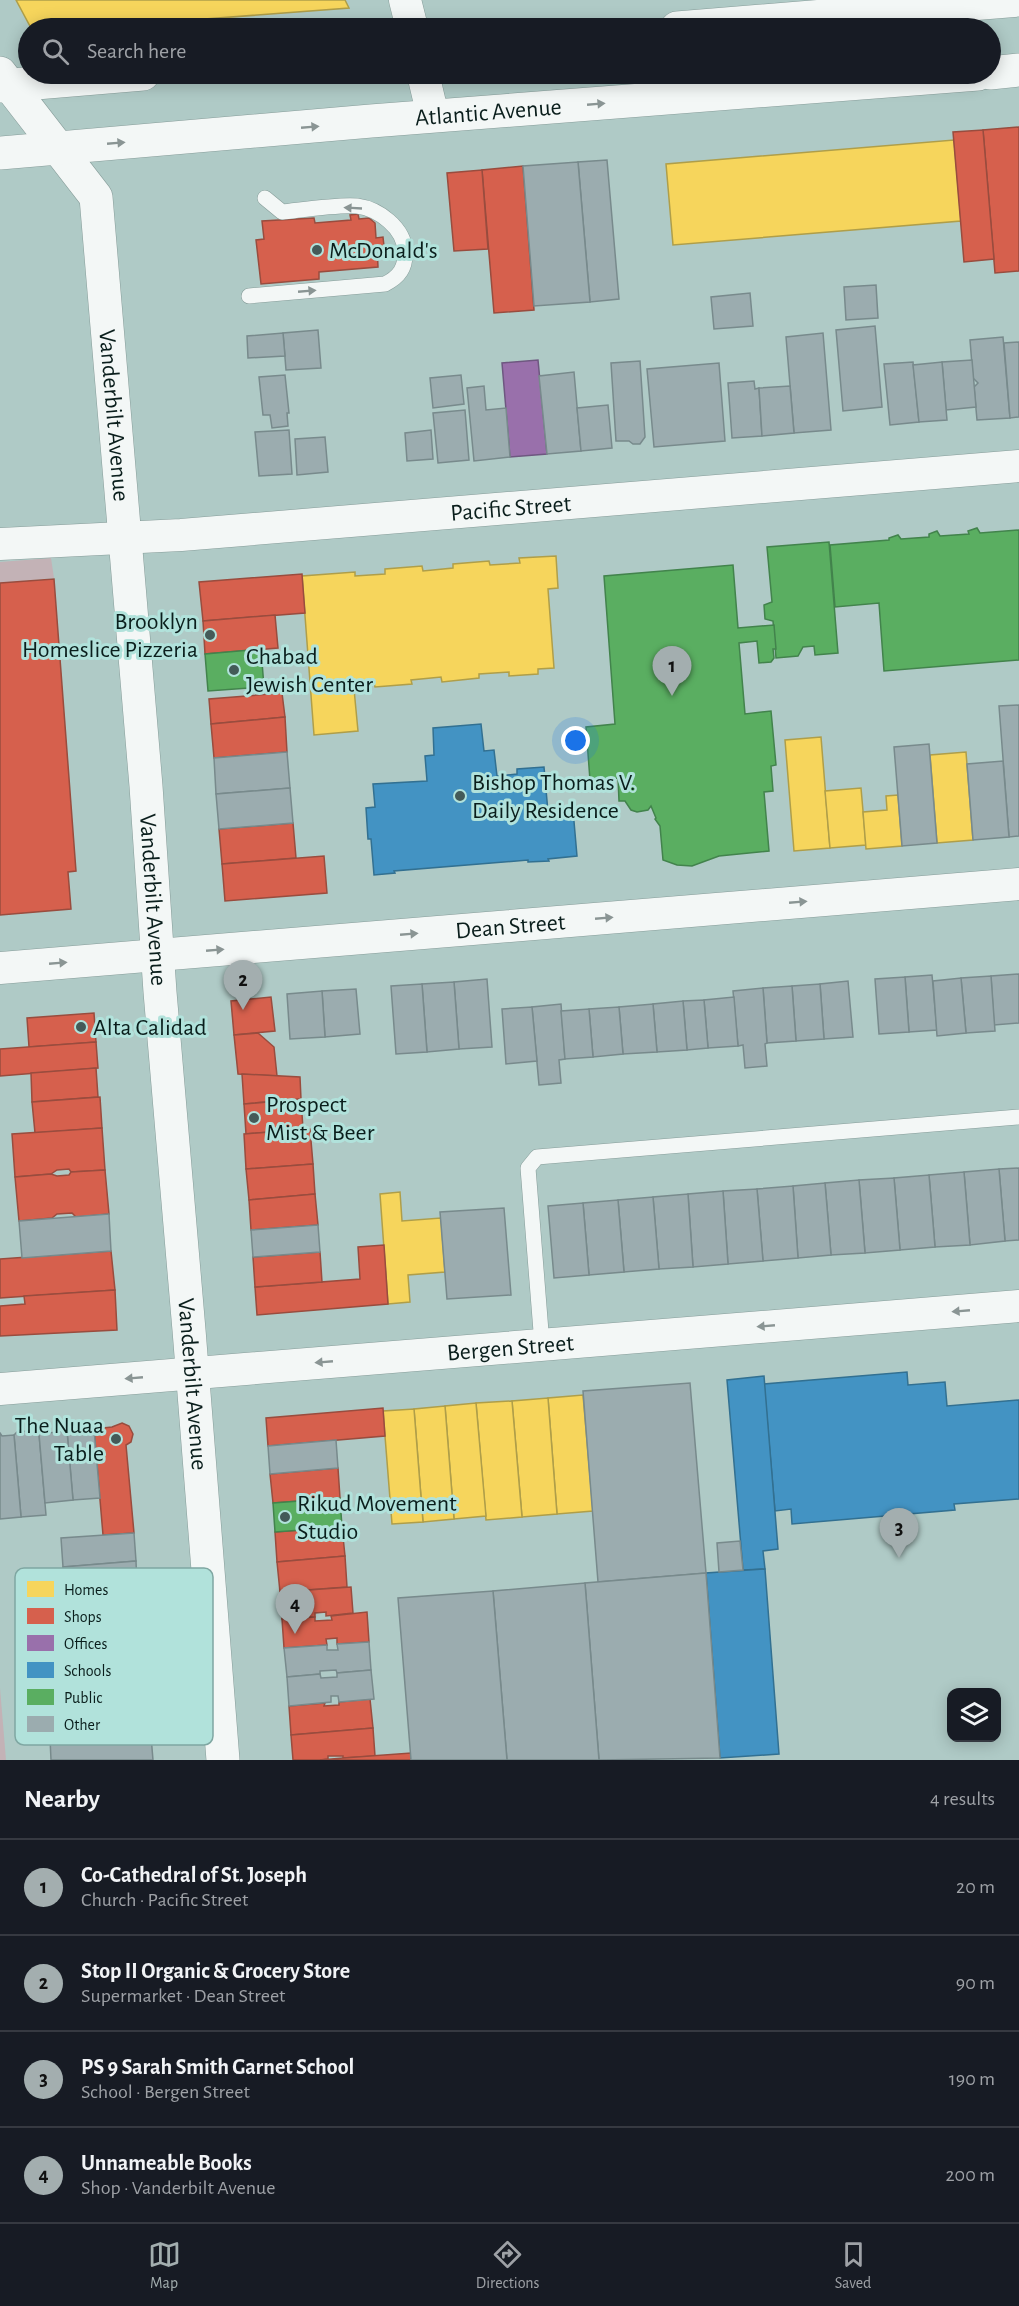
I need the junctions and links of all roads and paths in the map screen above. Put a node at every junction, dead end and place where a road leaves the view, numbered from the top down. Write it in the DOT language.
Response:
graph roads {
  1 [pos="405,0"];
  2 [pos="1019,0"];
  3 [pos="850,7"];
  4 [pos="410,18"];
  5 [pos="759,18"];
  6 [pos="1019,70"];
  7 [pos="1001,72"];
  8 [pos="18,81"];
  9 [pos="3,82"];
  10 [pos="425,84"];
  11 [pos="848,84"];
  12 [pos="433,116"];
  13 [pos="58,148"];
  14 [pos="0,153"];
  15 [pos="265,198"];
  16 [pos="249,296"];
  17 [pos="1019,465"];
  18 [pos="125,537"];
  19 [pos="0,544"];
  20 [pos="1019,884"];
  21 [pos="157,955"];
  22 [pos="0,968"];
  23 [pos="1019,1117"];
  24 [pos="1019,1306"];
  25 [pos="542,1344"];
  26 [pos="193,1372"];
  27 [pos="0,1389"];
  28 [pos="208,1568"];
  29 [pos="213,1631"];
  30 [pos="223,1760"];
  1 -- 4 [label="street"];
  2 -- 3 [label="main road"];
  3 -- 5 [label="main road"];
  6 -- 7 [label="main road"];
  8 -- 9 [label="main road"];
  9 -- 13 [label="main road, Vanderbilt Avenue"];
  10 -- 12 [label="street"];
  12 -- 11 [label="main road, Atlantic Avenue, one-way"];
  13 -- 12 [label="main road, Atlantic Avenue, one-way"];
  13 -- 14 [label="main road, Atlantic Avenue"];
  13 -- 18 [label="main road, Vanderbilt Avenue"];
  16 -- 15 [label="lane, one-way"];
  17 -- 18 [label="street, Pacific Street"];
  18 -- 19 [label="street, Pacific Street"];
  18 -- 21 [label="main road, Vanderbilt Avenue"];
  21 -- 20 [label="street, Dean Street, one-way"];
  22 -- 21 [label="street, Dean Street, one-way"];
  21 -- 26 [label="main road, Vanderbilt Avenue"];
  23 -- 25 [label="lane"];
  24 -- 25 [label="street, Bergen Street, one-way"];
  25 -- 26 [label="street, Bergen Street, one-way"];
  26 -- 27 [label="street, Bergen Street, one-way"];
  26 -- 28 [label="main road, Vanderbilt Avenue"];
  29 -- 30 [label="main road, Vanderbilt Avenue"];
}
